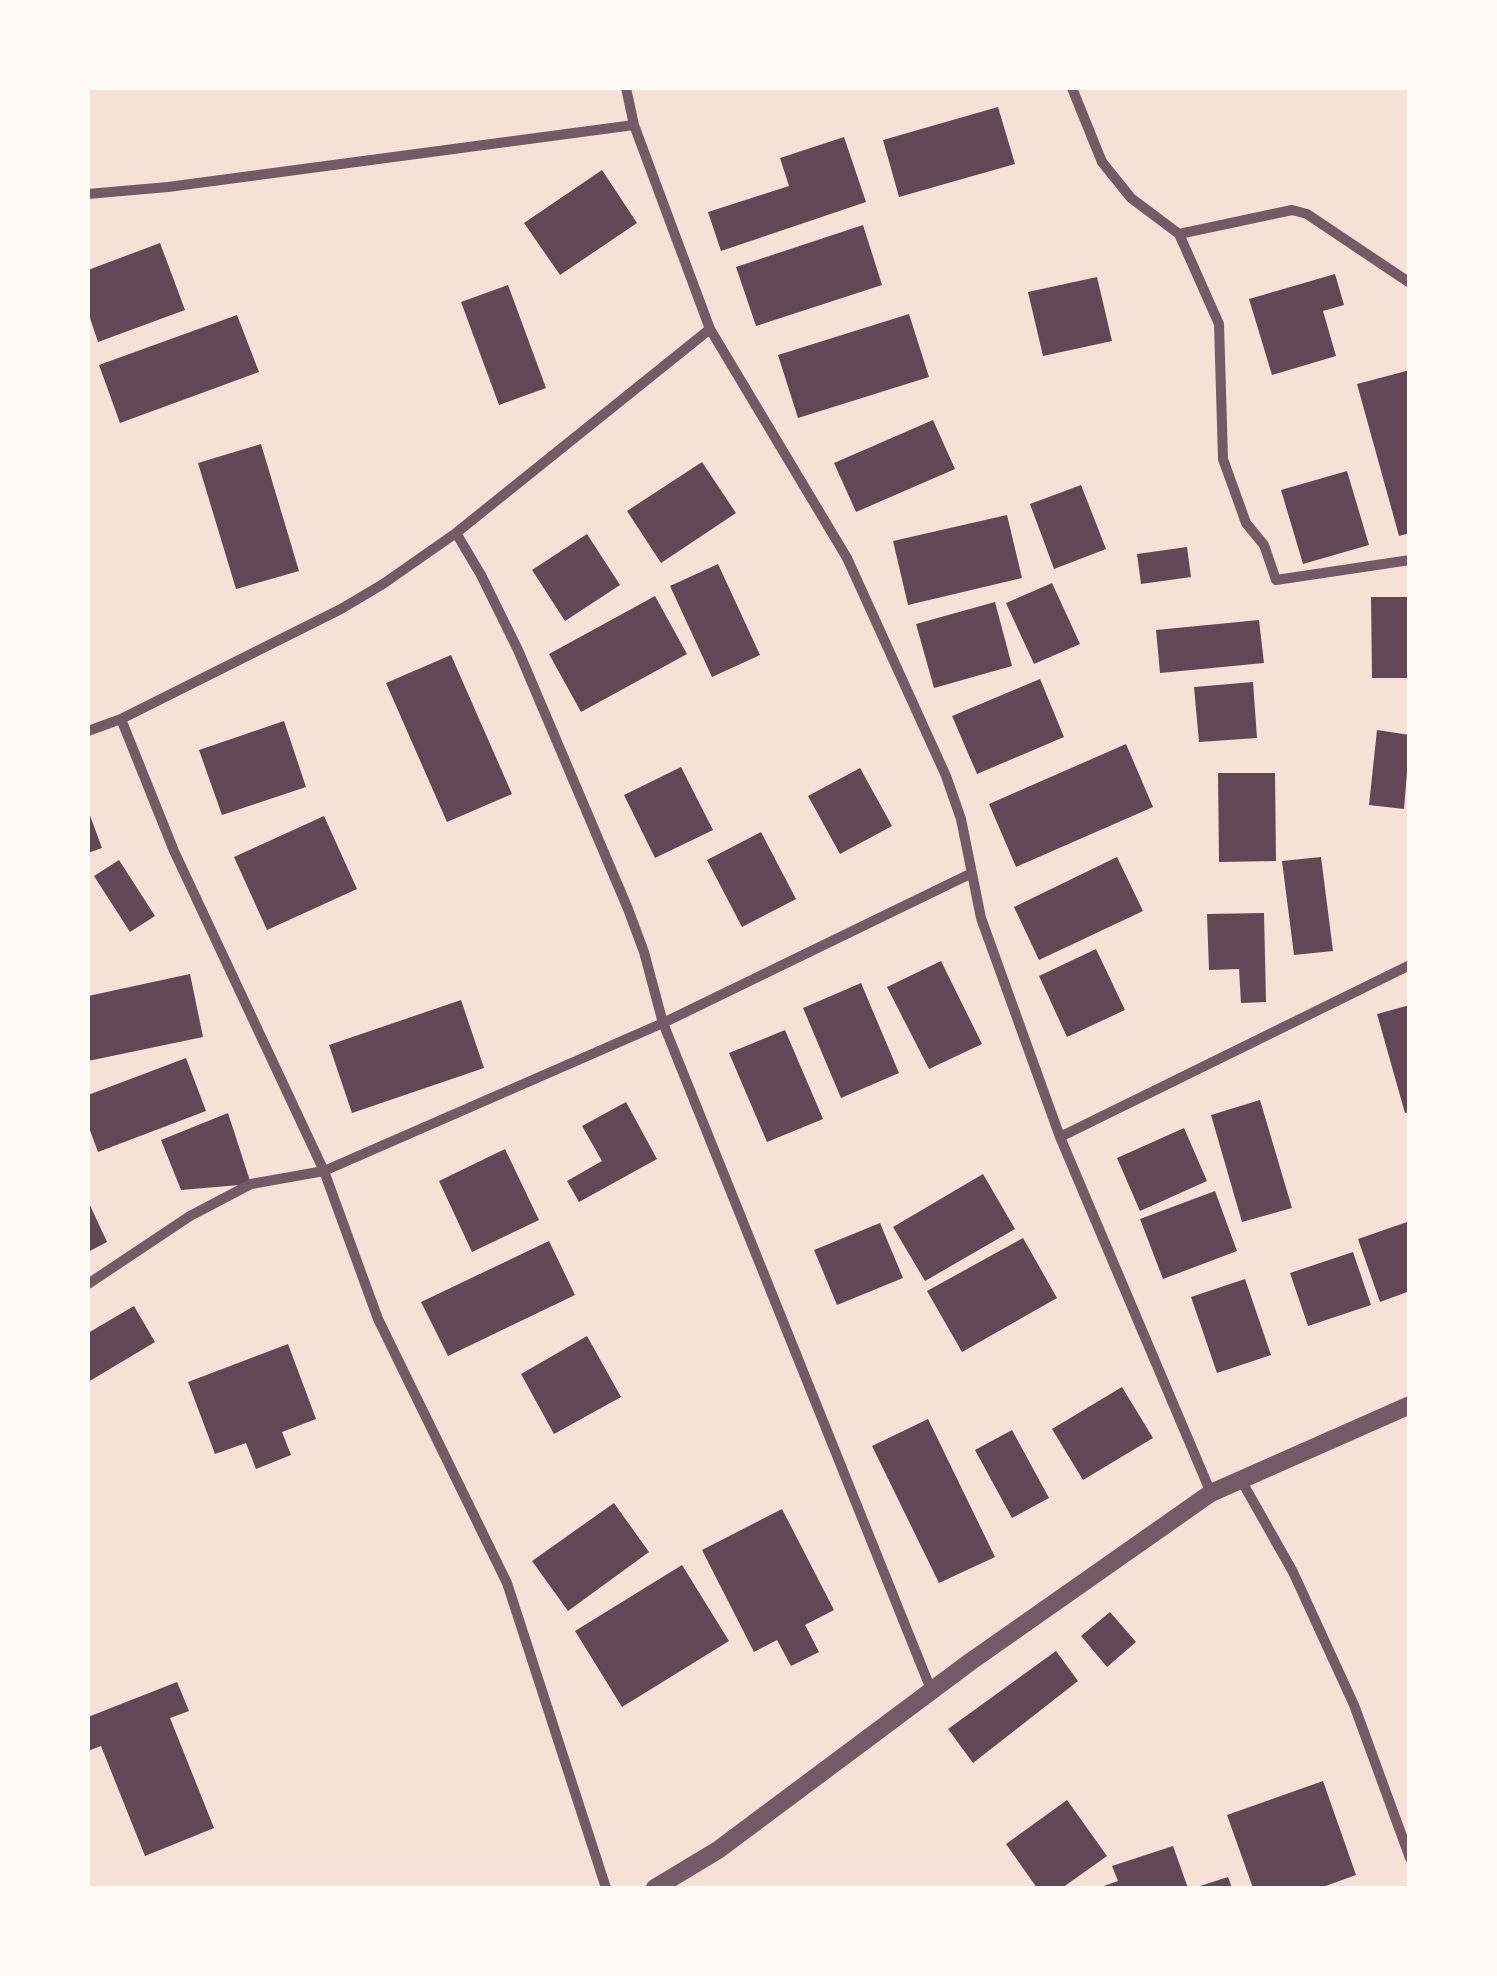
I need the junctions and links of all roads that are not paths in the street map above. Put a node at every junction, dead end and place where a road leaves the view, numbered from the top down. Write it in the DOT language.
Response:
graph roads {
  1 [pos="626,88"];
  2 [pos="1072,88"];
  3 [pos="634,125"];
  4 [pos="88,194"];
  5 [pos="1180,234"];
  6 [pos="1410,283"];
  7 [pos="710,329"];
  8 [pos="456,533"];
  9 [pos="1410,560"];
  10 [pos="120,719"];
  11 [pos="88,730"];
  12 [pos="972,873"];
  13 [pos="1410,965"];
  14 [pos="663,1023"];
  15 [pos="1060,1137"];
  16 [pos="324,1171"];
  17 [pos="88,1284"];
  18 [pos="1410,1405"];
  19 [pos="1241,1480"];
  20 [pos="1211,1493"];
  21 [pos="932,1692"];
  22 [pos="1410,1858"];
  23 [pos="606,1888"];
  24 [pos="655,1888"];
  1 -- 3 [label="street"];
  2 -- 5 [label="street"];
  3 -- 4 [label="street"];
  3 -- 7 [label="street"];
  5 -- 6 [label="street"];
  5 -- 9 [label="street"];
  7 -- 8 [label="street"];
  7 -- 12 [label="street"];
  8 -- 10 [label="street"];
  8 -- 14 [label="street"];
  10 -- 11 [label="street"];
  10 -- 16 [label="street"];
  12 -- 14 [label="street"];
  12 -- 15 [label="street"];
  13 -- 15 [label="street"];
  14 -- 16 [label="street"];
  14 -- 21 [label="street"];
  15 -- 20 [label="street"];
  16 -- 17 [label="street"];
  16 -- 23 [label="street"];
  18 -- 19 [label="street"];
  19 -- 20 [label="street"];
  19 -- 22 [label="street"];
  20 -- 21 [label="street"];
  21 -- 24 [label="street"];
}
